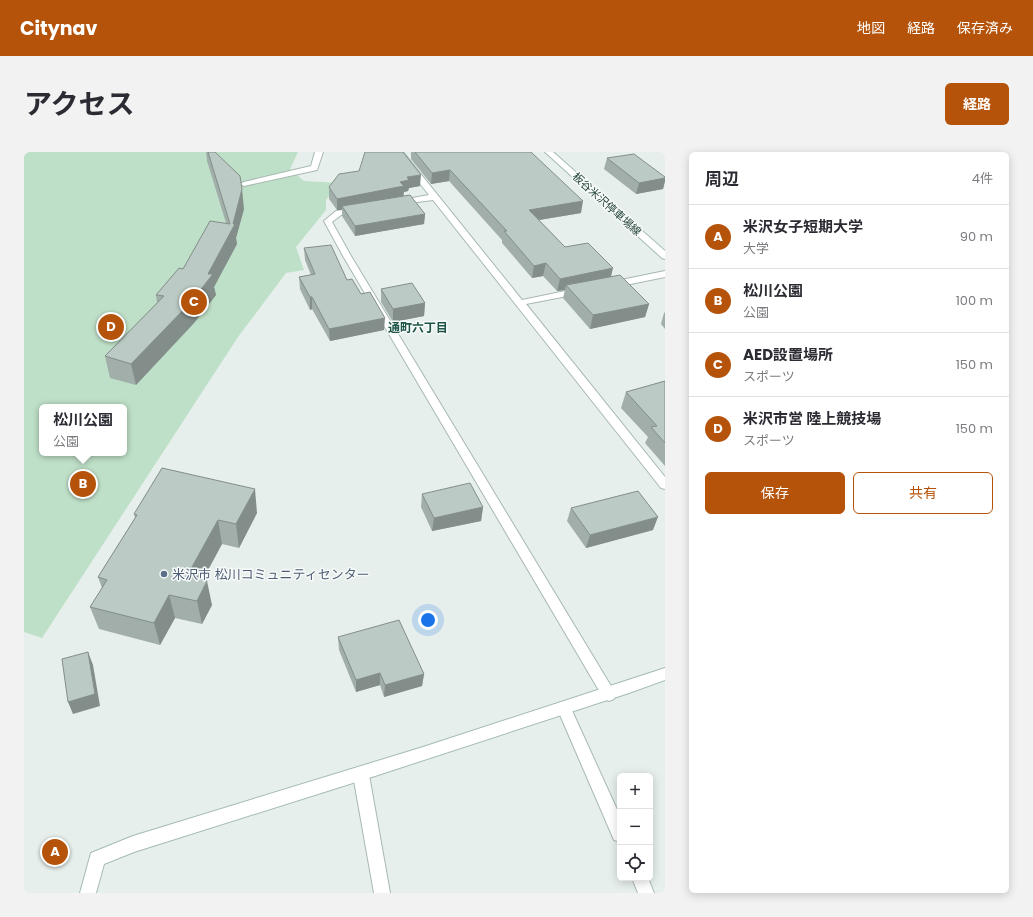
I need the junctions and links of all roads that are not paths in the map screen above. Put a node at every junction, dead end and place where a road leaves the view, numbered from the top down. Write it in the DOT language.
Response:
graph roads {
  1 [pos="319,152"];
  2 [pos="399,152"];
  3 [pos="549,152"];
  4 [pos="244,184"];
  5 [pos="434,197"];
  6 [pos="390,204"];
  7 [pos="368,208"];
  8 [pos="665,256"];
  9 [pos="665,274"];
  10 [pos="604,286"];
  11 [pos="588,289"];
  12 [pos="519,303"];
  13 [pos="665,485"];
  14 [pos="665,674"];
  15 [pos="609,695"];
  16 [pos="564,708"];
  17 [pos="361,775"];
  18 [pos="617,827"];
  19 [pos="641,881"];
  20 [pos="88,893"];
  21 [pos="382,893"];
  22 [pos="646,893"];
  1 -- 4 [label="street"];
  2 -- 5 [label="street"];
  3 -- 8 [label="street, 板谷米沢停車場線"];
  5 -- 6 [label="street"];
  5 -- 12 [label="street"];
  7 -- 15 [label="street"];
  9 -- 10 [label="street"];
  11 -- 12 [label="street"];
  12 -- 13 [label="street"];
  14 -- 15 [label="street"];
  15 -- 16 [label="street"];
  16 -- 17 [label="street"];
  16 -- 18 [label="street"];
  17 -- 20 [label="street"];
  17 -- 21 [label="street"];
  19 -- 22 [label="street"];
}
